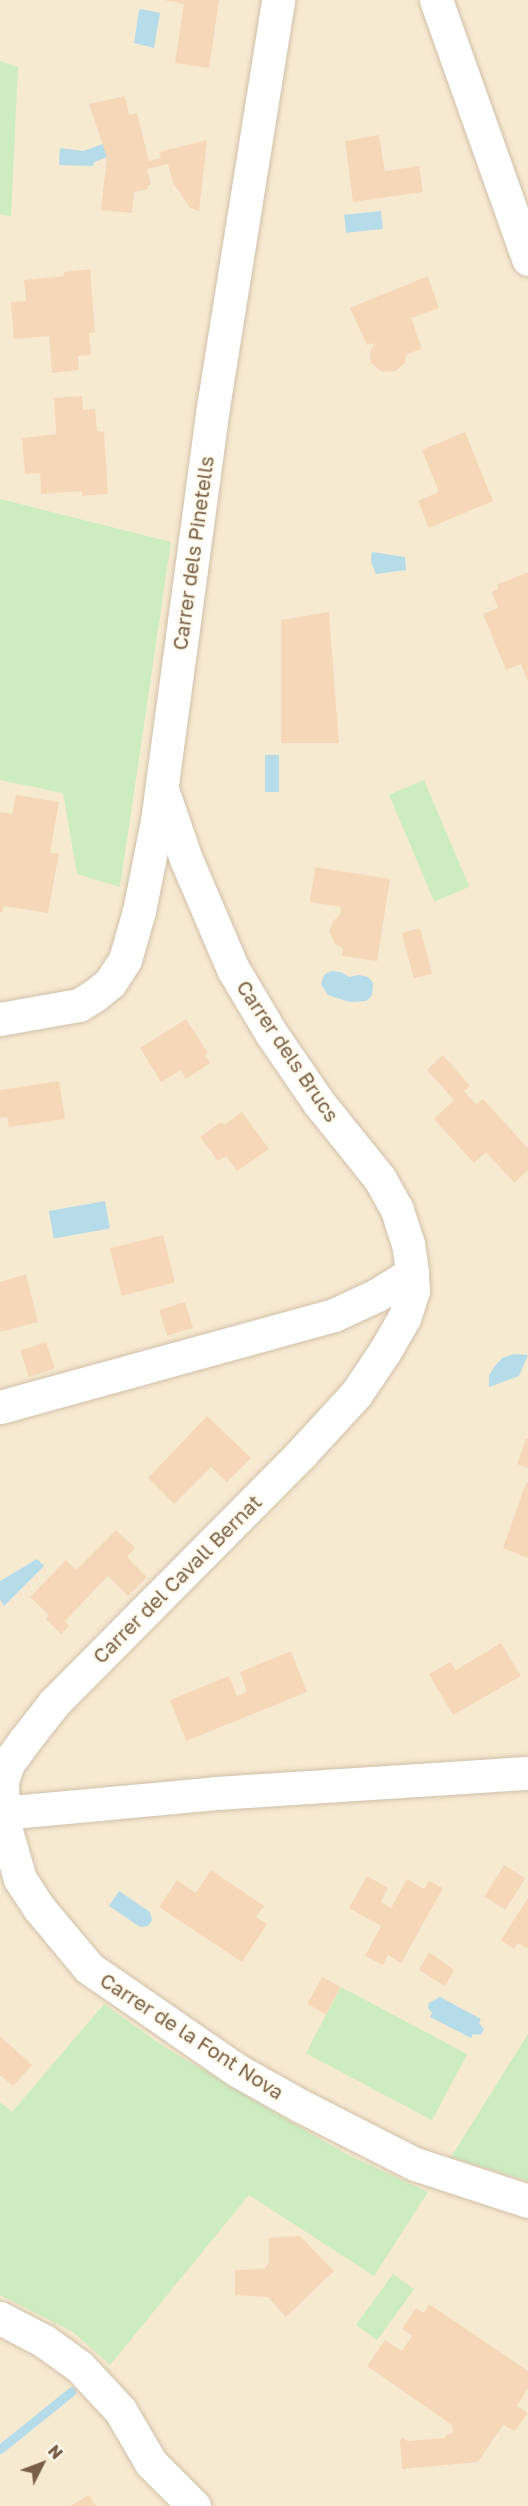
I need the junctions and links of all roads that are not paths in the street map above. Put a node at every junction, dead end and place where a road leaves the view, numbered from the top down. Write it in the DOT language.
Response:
graph roads {
  1 [pos="278,0"];
  2 [pos="436,0"];
  3 [pos="528,259"];
  4 [pos="162,788"];
  5 [pos="0,1019"];
  6 [pos="412,1273"];
  7 [pos="0,1407"];
  8 [pos="528,1773"];
  9 [pos="2,1814"];
  10 [pos="528,2202"];
  11 [pos="0,2318"];
  12 [pos="194,2506"];
  1 -- 4 [label="street, Carrer dels Pinetells"];
  2 -- 3 [label="street"];
  4 -- 5 [label="street, Carrer dels Pinetells"];
  4 -- 6 [label="street, Carrer dels Brucs"];
  6 -- 7 [label="street"];
  6 -- 9 [label="street, Carrer del Cavall Bernat"];
  8 -- 9 [label="street"];
  9 -- 10 [label="street, Carrer de la Font Nova"];
  11 -- 12 [label="street"];
}
